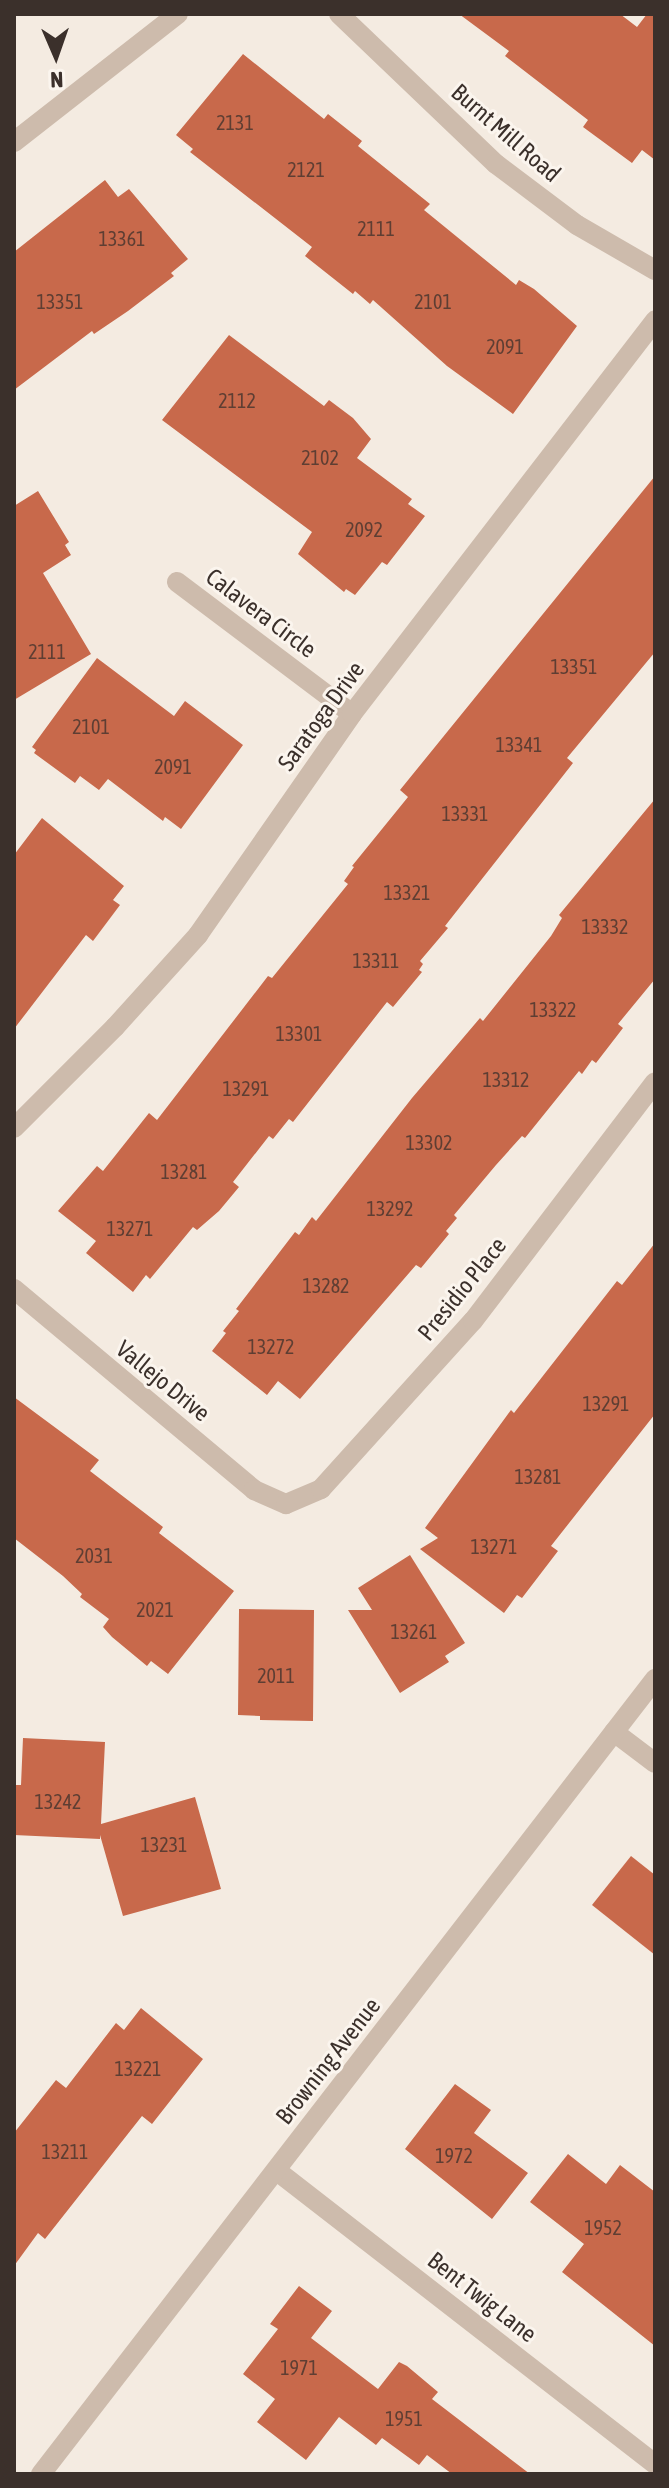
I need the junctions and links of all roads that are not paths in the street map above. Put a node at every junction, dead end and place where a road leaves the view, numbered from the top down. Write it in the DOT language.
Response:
graph roads {
  1 [pos="178,14"];
  2 [pos="339,14"];
  3 [pos="14,142"];
  4 [pos="655,270"];
  5 [pos="655,320"];
  6 [pos="177,582"];
  7 [pos="352,714"];
  8 [pos="655,1082"];
  9 [pos="14,1128"];
  10 [pos="14,1289"];
  11 [pos="286,1504"];
  12 [pos="655,1679"];
  13 [pos="614,1732"];
  14 [pos="655,1763"];
  15 [pos="277,2171"];
  16 [pos="655,2464"];
  17 [pos="41,2474"];
  1 -- 3 [label="street"];
  2 -- 4 [label="street, Burnt Mill Road"];
  5 -- 7 [label="street, Saratoga Drive"];
  6 -- 7 [label="street, Calavera Circle"];
  7 -- 9 [label="street, Saratoga Drive"];
  8 -- 11 [label="street, Presidio Place"];
  10 -- 11 [label="street, Vallejo Drive"];
  12 -- 13 [label="street, Browning Avenue"];
  13 -- 14 [label="street"];
  13 -- 15 [label="street, Browning Avenue"];
  15 -- 16 [label="street, Bent Twig Lane"];
  15 -- 17 [label="street, Browning Avenue"];
}
